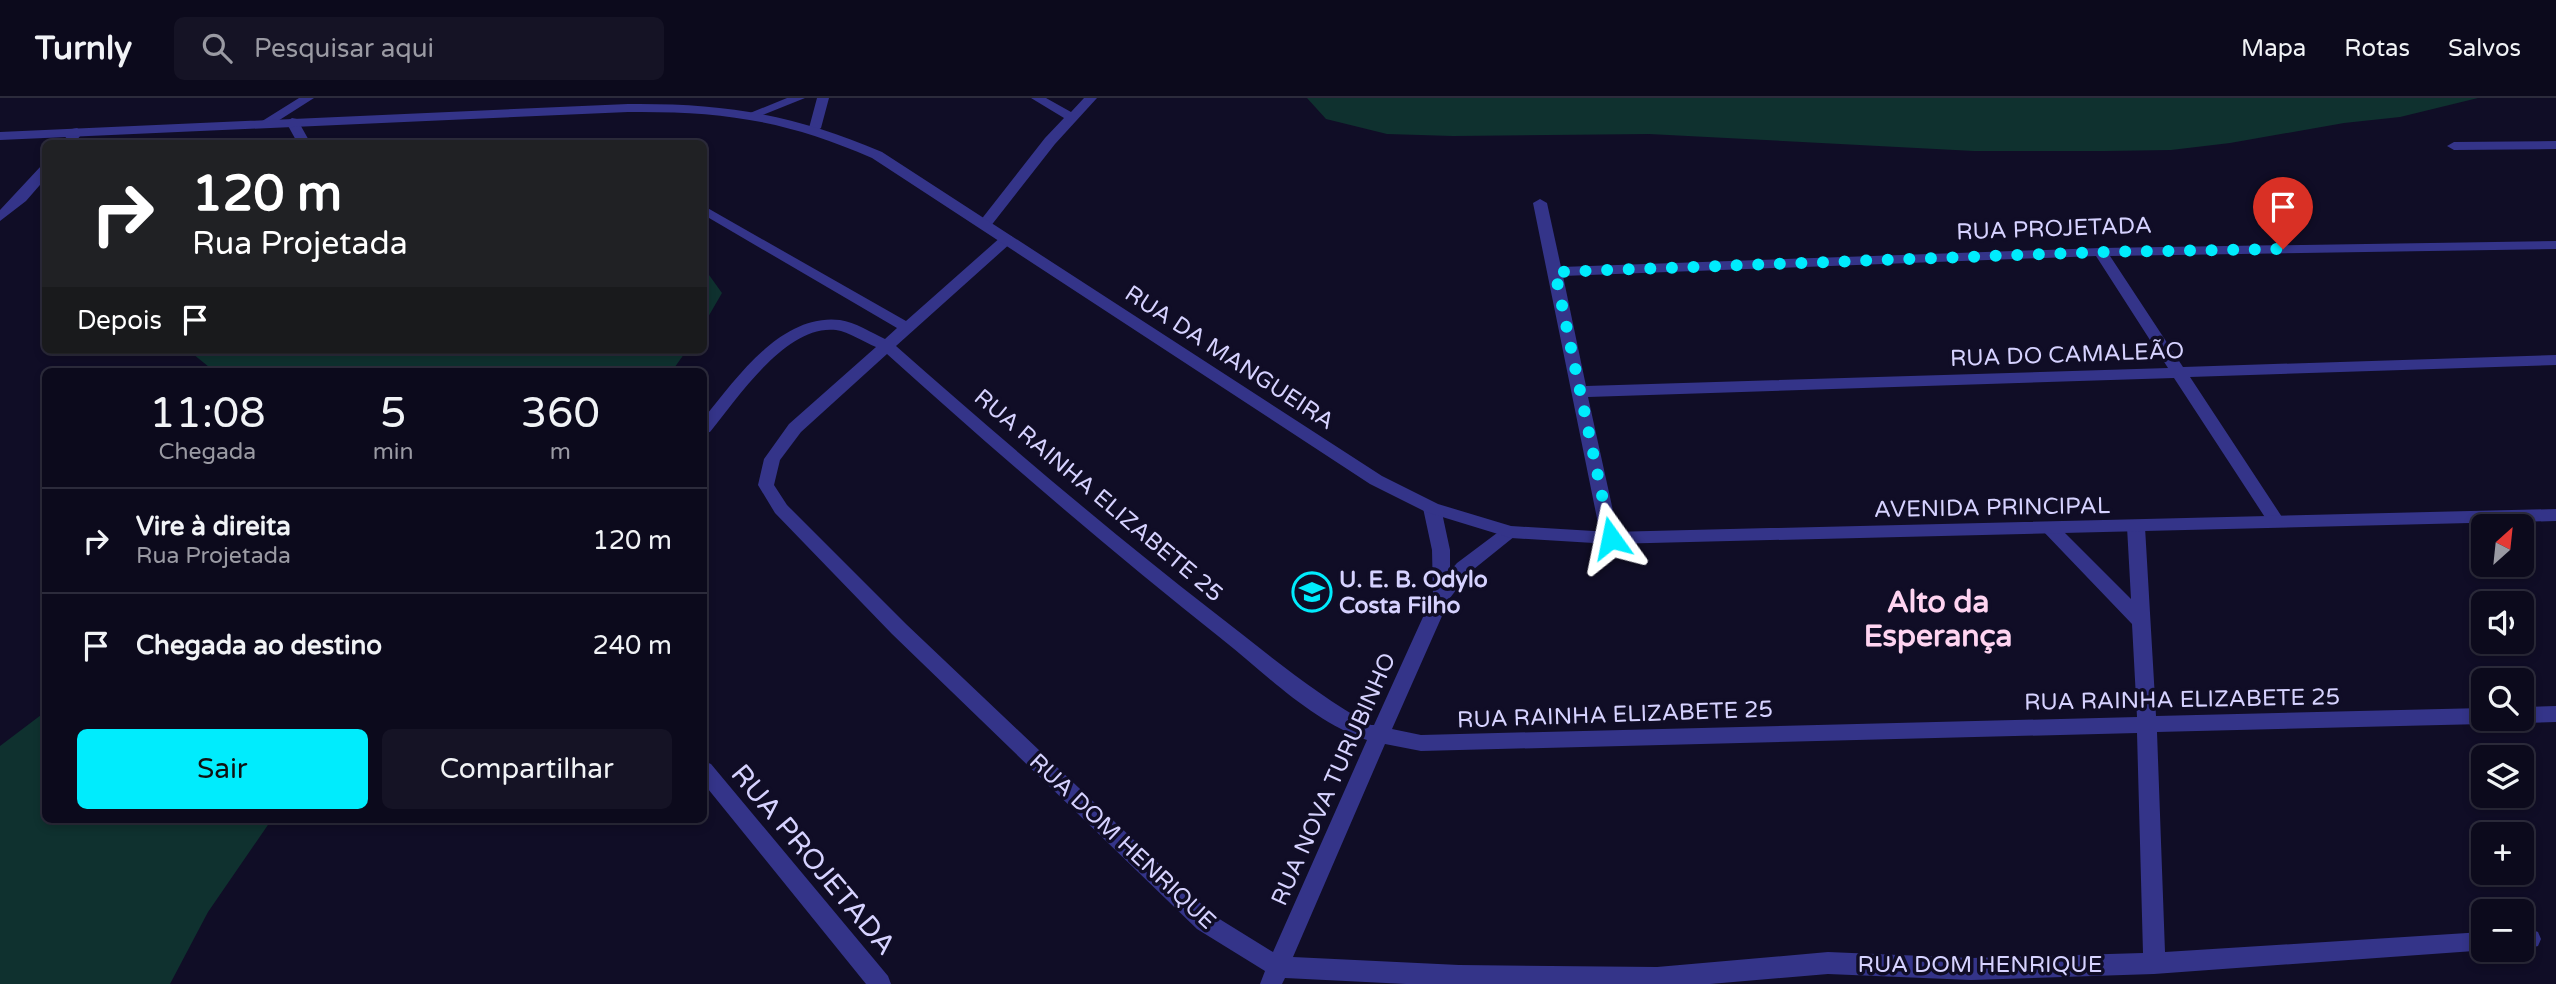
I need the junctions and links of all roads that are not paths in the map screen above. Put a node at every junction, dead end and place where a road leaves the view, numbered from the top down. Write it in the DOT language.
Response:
graph roads {
  1 [pos="308,98"];
  2 [pos="799,98"];
  3 [pos="823,98"];
  4 [pos="1037,98"];
  5 [pos="1091,98"];
  6 [pos="630,103"];
  7 [pos="756,113"];
  8 [pos="1071,117"];
  9 [pos="292,122"];
  10 [pos="265,123"];
  11 [pos="815,128"];
  12 [pos="77,132"];
  13 [pos="0,136"];
  14 [pos="70,140"];
  15 [pos="303,140"];
  16 [pos="2556,145"];
  17 [pos="2454,146"];
  18 [pos="42,174"];
  19 [pos="1540,203"];
  20 [pos="707,212"];
  21 [pos="0,217"];
  22 [pos="985,224"];
  23 [pos="1007,239"];
  24 [pos="2556,245"];
  25 [pos="2101,252"];
  26 [pos="1555,272"];
  27 [pos="908,328"];
  28 [pos="887,346"];
  29 [pos="2556,360"];
  30 [pos="2180,374"];
  31 [pos="1580,393"];
  32 [pos="707,424"];
  33 [pos="1432,508"];
  34 [pos="2556,515"];
  35 [pos="2276,521"];
  36 [pos="2136,527"];
  37 [pos="2050,529"];
  38 [pos="1511,533"];
  39 [pos="1611,538"];
  40 [pos="1441,595"];
  41 [pos="2141,621"];
  42 [pos="2556,714"];
  43 [pos="2534,715"];
  44 [pos="2471,716"];
  45 [pos="2147,724"];
  46 [pos="1380,737"];
  47 [pos="707,774"];
  48 [pos="2471,943"];
  49 [pos="2154,963"];
  50 [pos="1274,975"];
  51 [pos="880,984"];
  1 -- 10 [label="street"];
  2 -- 7 [label="street"];
  3 -- 11 [label="street"];
  4 -- 8 [label="street"];
  5 -- 8 [label="street"];
  6 -- 7 [label="street, RUA DA MANGUEIRA"];
  6 -- 9 [label="street, RUA DA MANGUEIRA"];
  7 -- 11 [label="street, RUA DA MANGUEIRA"];
  8 -- 22 [label="street"];
  9 -- 10 [label="street, RUA DA MANGUEIRA"];
  9 -- 15 [label="street"];
  10 -- 12 [label="street, RUA DA MANGUEIRA"];
  11 -- 22 [label="street, RUA DA MANGUEIRA"];
  12 -- 13 [label="street, RUA DA MANGUEIRA"];
  12 -- 14 [label="street"];
  16 -- 17 [label="street"];
  18 -- 21 [label="street"];
  19 -- 26 [label="street"];
  20 -- 27 [label="street"];
  22 -- 23 [label="street, RUA DA MANGUEIRA"];
  23 -- 27 [label="street, RUA DOM HENRIQUE"];
  23 -- 33 [label="street, RUA DA MANGUEIRA"];
  24 -- 25 [label="street, RUA PROJETADA"];
  25 -- 26 [label="street, RUA PROJETADA"];
  25 -- 30 [label="street"];
  26 -- 31 [label="street"];
  27 -- 28 [label="street, RUA DOM HENRIQUE"];
  28 -- 32 [label="street, RUA RAINHA ELIZABETE 25"];
  28 -- 46 [label="street, RUA RAINHA ELIZABETE 25"];
  28 -- 50 [label="street, RUA DOM HENRIQUE"];
  29 -- 30 [label="street, RUA DO CAMALEÃO"];
  30 -- 31 [label="street, RUA DO CAMALEÃO"];
  30 -- 35 [label="street"];
  31 -- 39 [label="street"];
  33 -- 38 [label="street, AVENIDA PRINCIPAL"];
  33 -- 40 [label="street, RUA NOVA TURUBINHO"];
  34 -- 35 [label="street, AVENIDA PRINCIPAL"];
  35 -- 36 [label="street, AVENIDA PRINCIPAL"];
  36 -- 37 [label="street, AVENIDA PRINCIPAL"];
  36 -- 41 [label="street"];
  37 -- 39 [label="street, AVENIDA PRINCIPAL"];
  37 -- 41 [label="street"];
  38 -- 39 [label="street, AVENIDA PRINCIPAL"];
  38 -- 40 [label="street, RUA NOVA TURUBINHO"];
  40 -- 46 [label="street, RUA NOVA TURUBINHO"];
  41 -- 45 [label="street"];
  42 -- 43 [label="street"];
  44 -- 45 [label="street, RUA RAINHA ELIZABETE 25"];
  45 -- 46 [label="street, RUA RAINHA ELIZABETE 25"];
  45 -- 49 [label="street"];
  46 -- 50 [label="street, RUA NOVA TURUBINHO"];
  47 -- 51 [label="street, RUA PROJETADA"];
  48 -- 49 [label="street, RUA DOM HENRIQUE"];
  49 -- 50 [label="street, RUA DOM HENRIQUE"];
}
